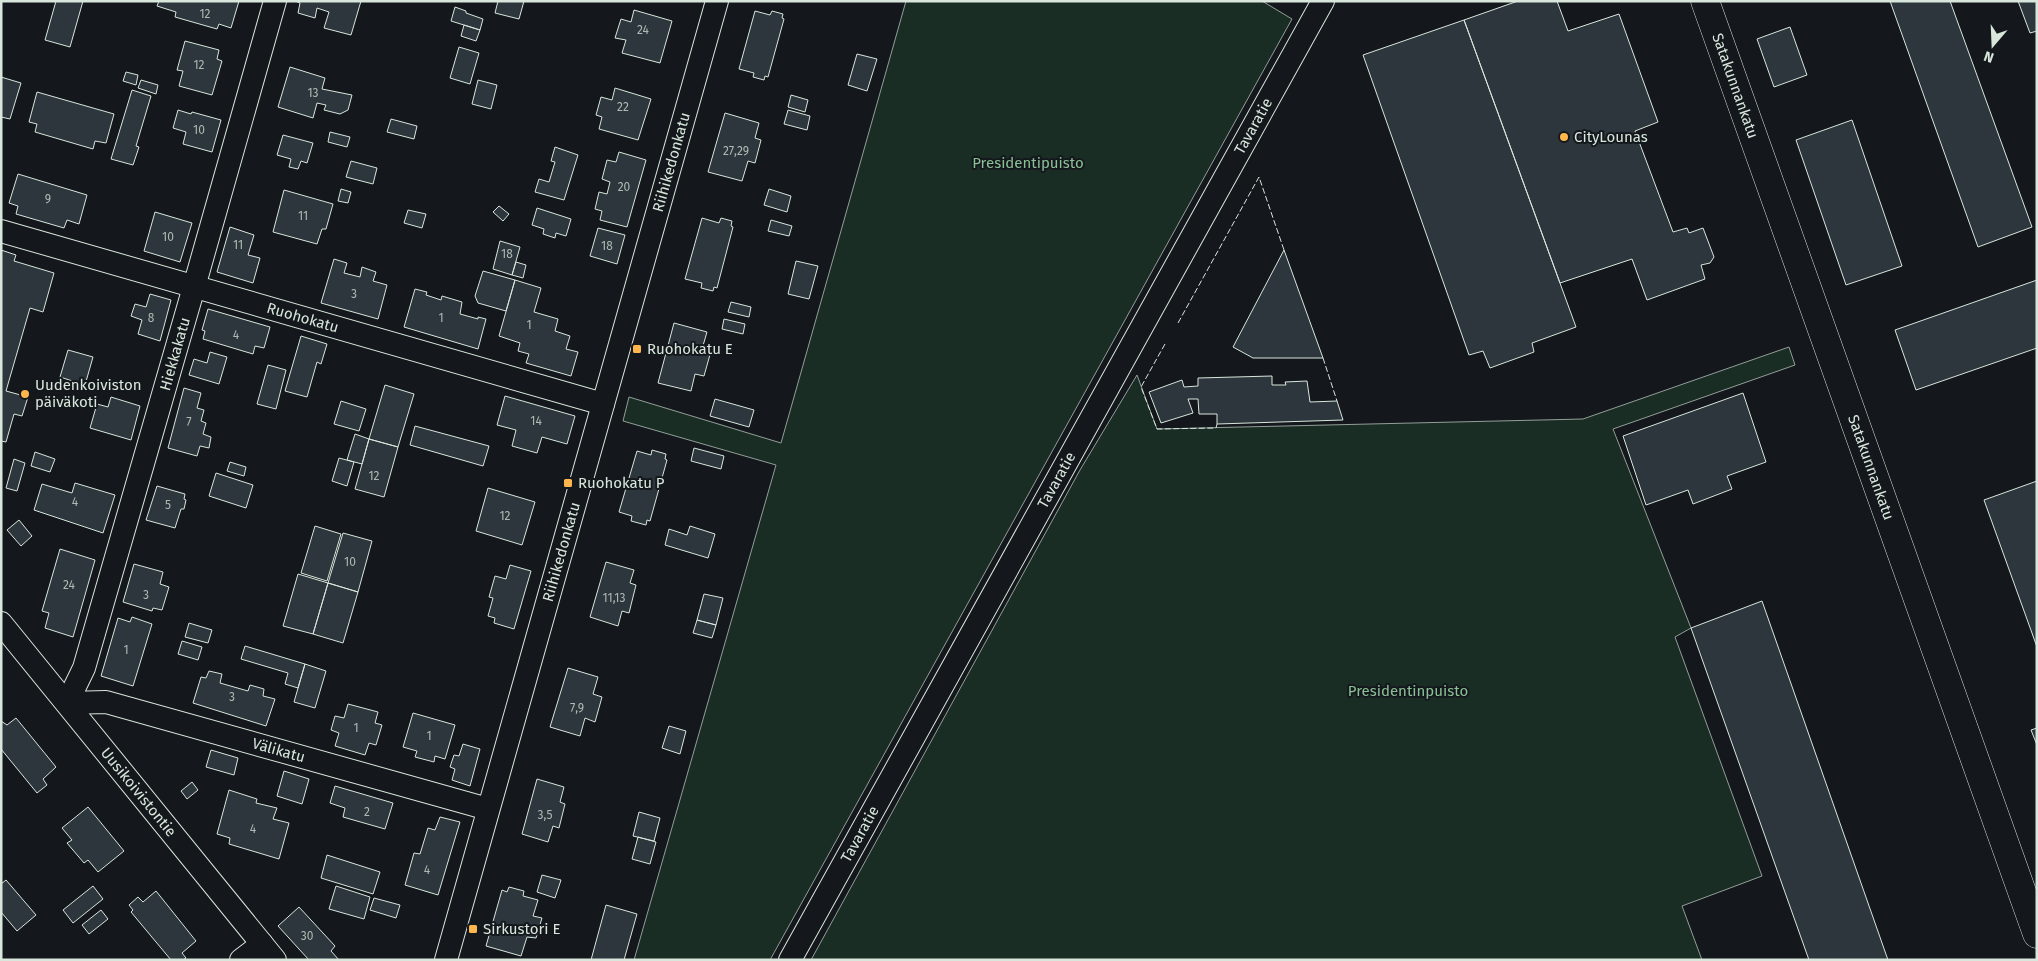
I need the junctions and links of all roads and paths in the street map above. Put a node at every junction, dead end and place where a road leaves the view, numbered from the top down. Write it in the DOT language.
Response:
graph roads {
  1 [pos="275,1"];
  2 [pos="1323,1"];
  3 [pos="1705,1"];
  4 [pos="715,2"];
  5 [pos="1,231"];
  6 [pos="194,287"];
  7 [pos="603,404"];
  8 [pos="1,623"];
  9 [pos="68,703"];
  10 [pos="488,809"];
  11 [pos="2037,934"];
  12 [pos="268,952"];
  13 [pos="241,960"];
  14 [pos="446,960"];
  15 [pos="790,960"];
  1 -- 6 [label="street, Hiekkakatu"];
  2 -- 15 [label="street, Tavaratie"];
  3 -- 11 [label="main road, Satakunnankatu"];
  4 -- 7 [label="street, Riihikedonkatu"];
  5 -- 6 [label="street, Ruohokatu"];
  6 -- 7 [label="street, Ruohokatu"];
  6 -- 9 [label="street, Hiekkakatu"];
  7 -- 10 [label="street, Riihikedonkatu"];
  8 -- 9 [label="street, Uusikoivistontie"];
  9 -- 10 [label="street, Välikatu"];
  9 -- 12 [label="street, Uusikoivistontie"];
  10 -- 14 [label="street, Riihikedonkatu"];
  12 -- 13 [label="street"];
}
